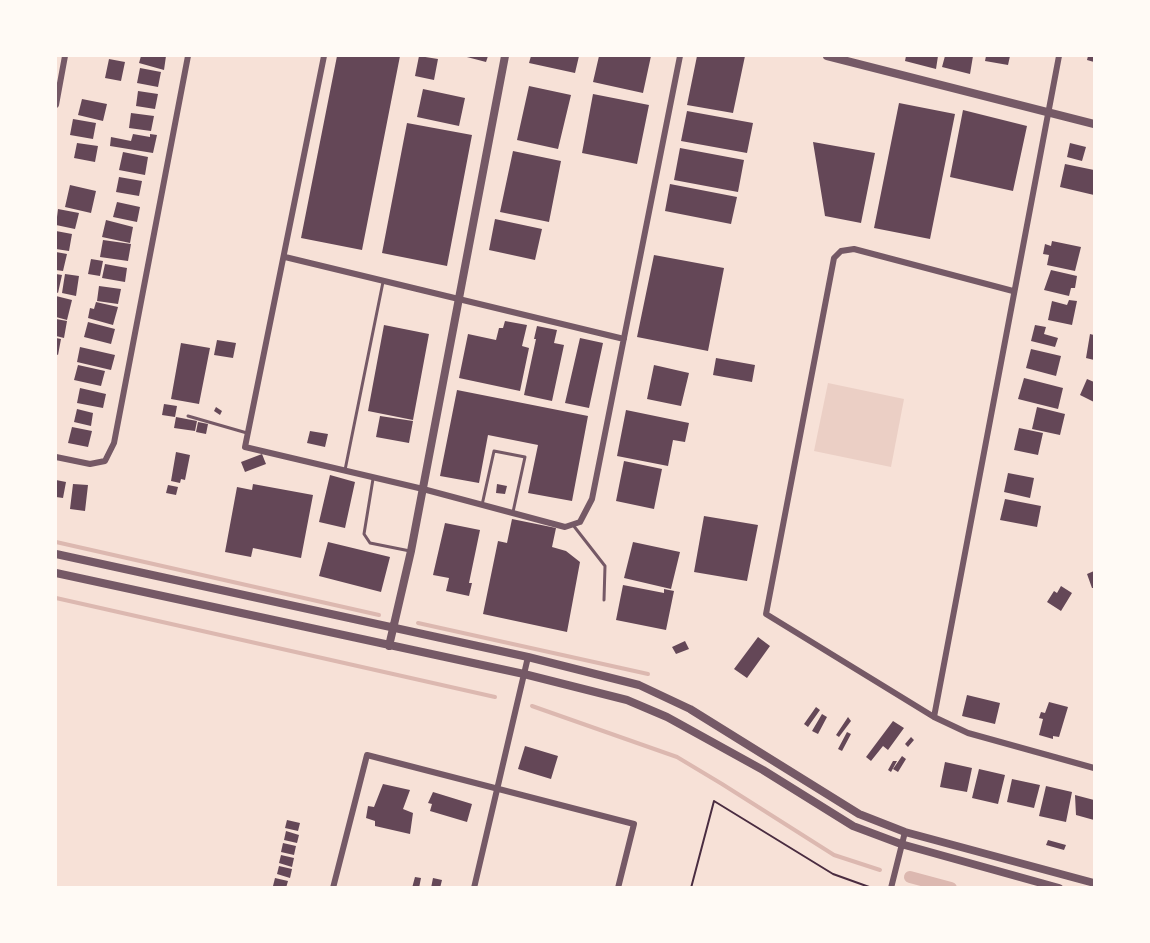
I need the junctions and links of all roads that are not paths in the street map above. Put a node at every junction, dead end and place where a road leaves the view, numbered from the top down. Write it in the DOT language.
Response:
graph roads {
  1 [pos="65,56"];
  2 [pos="188,56"];
  3 [pos="324,56"];
  4 [pos="505,56"];
  5 [pos="680,56"];
  6 [pos="827,56"];
  7 [pos="1059,56"];
  8 [pos="56,105"];
  9 [pos="1048,113"];
  10 [pos="1095,124"];
  11 [pos="285,257"];
  12 [pos="383,281"];
  13 [pos="1013,291"];
  14 [pos="458,299"];
  15 [pos="624,339"];
  16 [pos="188,416"];
  17 [pos="249,433"];
  18 [pos="56,457"];
  19 [pos="345,470"];
  20 [pos="373,477"];
  21 [pos="423,489"];
  22 [pos="482,505"];
  23 [pos="513,513"];
  24 [pos="573,525"];
  25 [pos="411,551"];
  26 [pos="56,554"];
  27 [pos="56,573"];
  28 [pos="603,600"];
  29 [pos="392,629"];
  30 [pos="388,646"];
  31 [pos="528,657"];
  32 [pos="524,674"];
  33 [pos="934,717"];
  34 [pos="1095,768"];
  35 [pos="498,789"];
  36 [pos="904,832"];
  37 [pos="901,844"];
  38 [pos="1095,883"];
  39 [pos="333,888"];
  40 [pos="474,888"];
  41 [pos="618,888"];
  42 [pos="891,888"];
  43 [pos="1059,888"];
  1 -- 8 [label="street"];
  2 -- 18 [label="street"];
  3 -- 11 [label="street"];
  4 -- 14 [label="street"];
  5 -- 15 [label="street"];
  6 -- 9 [label="street"];
  7 -- 9 [label="street"];
  9 -- 10 [label="street"];
  9 -- 13 [label="street"];
  11 -- 12 [label="street"];
  11 -- 17 [label="street"];
  12 -- 14 [label="street"];
  12 -- 19 [label="lane"];
  13 -- 33 [label="street"];
  13 -- 33 [label="street"];
  14 -- 15 [label="street"];
  14 -- 21 [label="street"];
  15 -- 24 [label="street"];
  16 -- 17 [label="lane"];
  17 -- 19 [label="street"];
  19 -- 20 [label="street"];
  20 -- 21 [label="street"];
  20 -- 25 [label="lane"];
  21 -- 22 [label="street"];
  21 -- 25 [label="street"];
  22 -- 23 [label="street"];
  22 -- 23 [label="lane"];
  23 -- 24 [label="street"];
  24 -- 28 [label="lane"];
  25 -- 29 [label="street"];
  26 -- 29 [label="street"];
  27 -- 30 [label="street"];
  29 -- 30 [label="street"];
  29 -- 31 [label="street"];
  30 -- 32 [label="street"];
  31 -- 32 [label="street"];
  31 -- 36 [label="street"];
  32 -- 35 [label="street"];
  32 -- 37 [label="street"];
  33 -- 34 [label="street"];
  35 -- 39 [label="street"];
  35 -- 40 [label="street"];
  35 -- 41 [label="street"];
  36 -- 37 [label="street"];
  36 -- 38 [label="street"];
  37 -- 42 [label="street"];
  37 -- 43 [label="street"];
}
